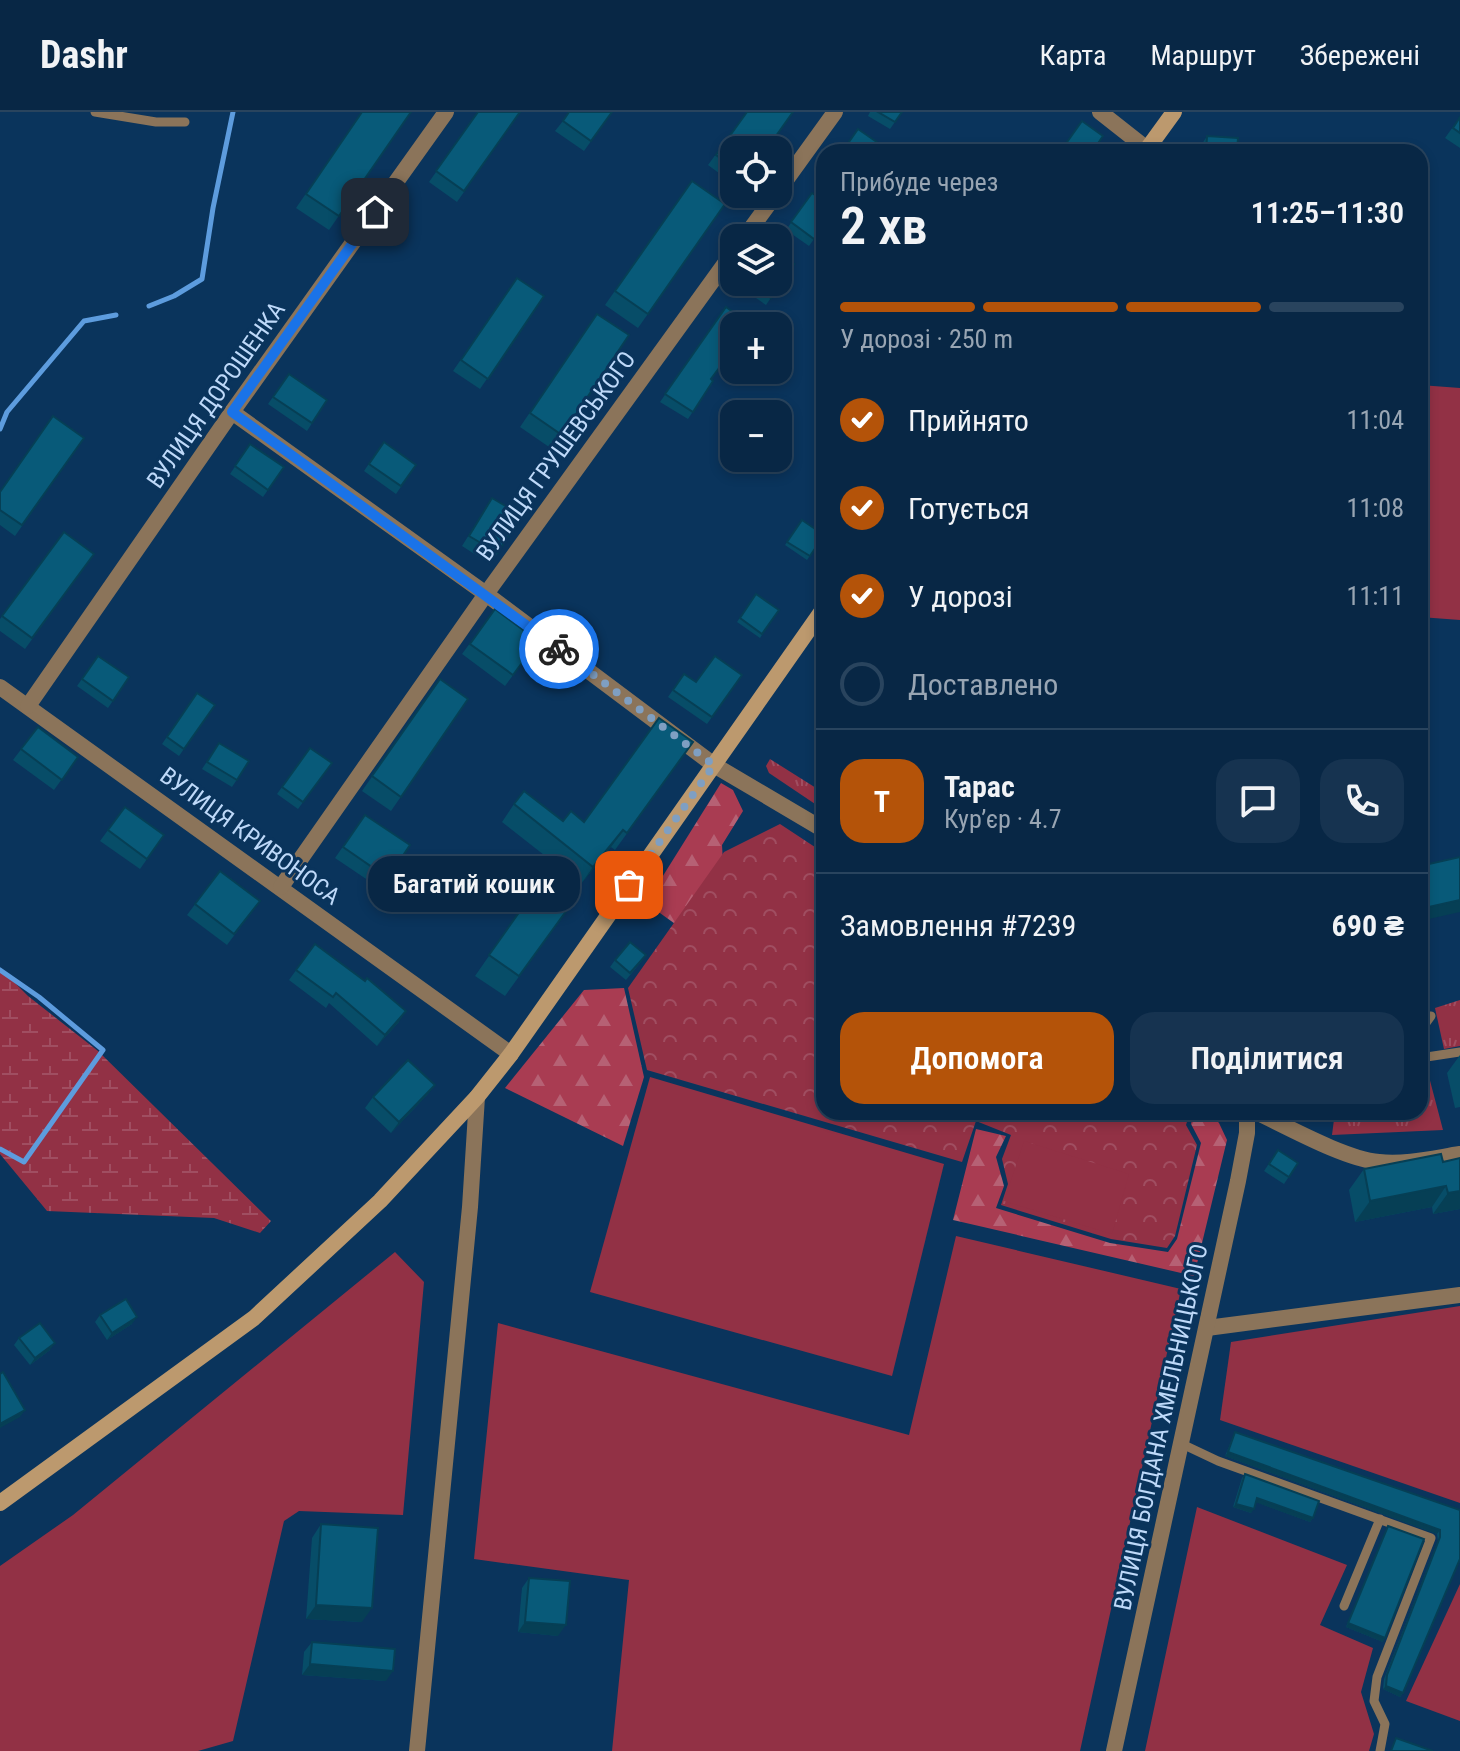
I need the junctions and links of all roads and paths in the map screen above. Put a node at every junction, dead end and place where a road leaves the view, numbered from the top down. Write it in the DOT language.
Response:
graph roads {
  1 [pos="95,112"];
  2 [pos="446,112"];
  3 [pos="835,112"];
  4 [pos="1100,112"];
  5 [pos="1174,112"];
  6 [pos="185,122"];
  7 [pos="1138,144"];
  8 [pos="1151,144"];
  9 [pos="792,171"];
  10 [pos="720,270"];
  11 [pos="232,412"];
  12 [pos="486,594"];
  13 [pos="816,619"];
  14 [pos="0,687"];
  15 [pos="28,706"];
  16 [pos="714,765"];
  17 [pos="816,825"];
  18 [pos="281,887"];
  19 [pos="1431,1016"];
  20 [pos="1428,1020"];
  21 [pos="1460,1052"];
  22 [pos="511,1054"];
  23 [pos="1428,1057"];
  24 [pos="477,1097"];
  25 [pos="1247,1120"];
  26 [pos="1273,1120"];
  27 [pos="1460,1154"];
  28 [pos="1460,1295"];
  29 [pos="1207,1328"];
  30 [pos="1182,1444"];
  31 [pos="0,1503"];
  32 [pos="1380,1519"];
  33 [pos="1344,1606"];
  34 [pos="417,1751"];
  35 [pos="1114,1751"];
  36 [pos="1380,1751"];
  1 -- 6 [label="lane"];
  2 -- 11 [label="street, ВУЛИЦЯ ДОРОШЕНКА"];
  3 -- 9 [label="street"];
  4 -- 7 [label="street"];
  5 -- 8 [label="street"];
  10 -- 12 [label="street, ВУЛИЦЯ ГРУШЕВСЬКОГО"];
  11 -- 12 [label="street"];
  11 -- 15 [label="street, ВУЛИЦЯ ДОРОШЕНКА"];
  12 -- 16 [label="street"];
  12 -- 18 [label="street, ВУЛИЦЯ ГРУШЕВСЬКОГО"];
  13 -- 16 [label="street"];
  14 -- 15 [label="street, ВУЛИЦЯ КРИВОНОСА"];
  15 -- 18 [label="street, ВУЛИЦЯ КРИВОНОСА"];
  16 -- 17 [label="street"];
  16 -- 22 [label="street"];
  18 -- 22 [label="street, ВУЛИЦЯ КРИВОНОСА"];
  19 -- 20 [label="lane"];
  21 -- 23 [label="lane"];
  22 -- 24 [label="street"];
  24 -- 31 [label="street"];
  24 -- 34 [label="street"];
  25 -- 29 [label="street, ВУЛИЦЯ БОГДАНА ХМЕЛЬНИЦЬКОГО"];
  26 -- 27 [label="street"];
  28 -- 29 [label="street"];
  29 -- 30 [label="street, ВУЛИЦЯ БОГДАНА ХМЕЛЬНИЦЬКОГО"];
  30 -- 32 [label="lane"];
  30 -- 35 [label="street, ВУЛИЦЯ БОГДАНА ХМЕЛЬНИЦЬКОГО"];
  32 -- 33 [label="lane"];
  32 -- 36 [label="lane"];
}
